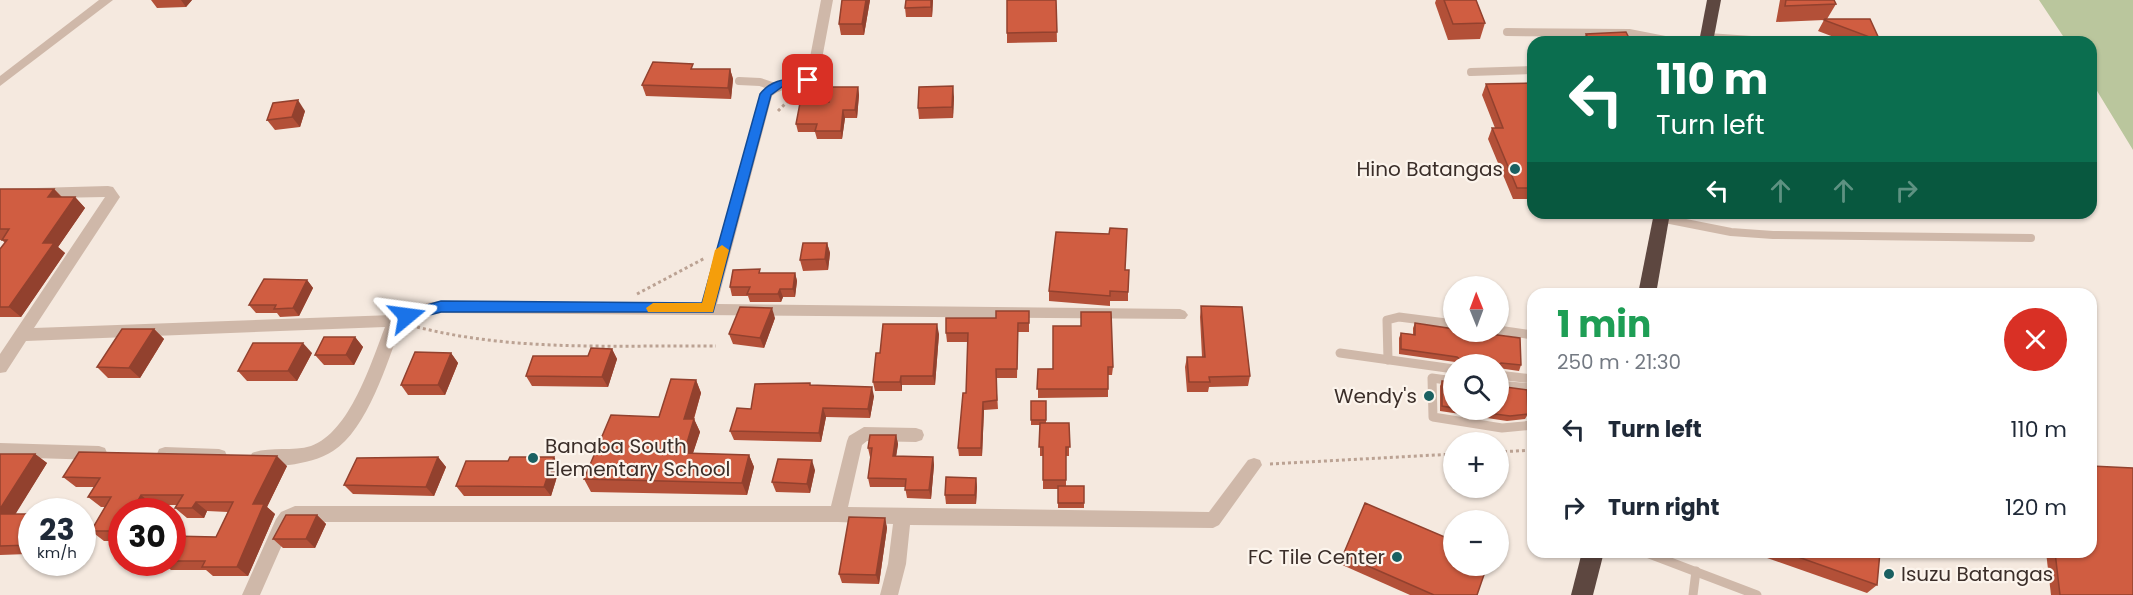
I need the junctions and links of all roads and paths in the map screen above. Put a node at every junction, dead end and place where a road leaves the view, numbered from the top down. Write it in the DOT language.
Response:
graph roads {
  1 [pos="107,0"];
  2 [pos="827,0"];
  3 [pos="1714,0"];
  4 [pos="1507,32"];
  5 [pos="1644,36"];
  6 [pos="1708,36"];
  7 [pos="1527,70"];
  8 [pos="1471,72"];
  9 [pos="1,80"];
  10 [pos="808,80"];
  11 [pos="739,81"];
  12 [pos="772,87"];
  13 [pos="777,112"];
  14 [pos="0,194"];
  15 [pos="1660,219"];
  16 [pos="1674,219"];
  17 [pos="2031,238"];
  18 [pos="722,249"];
  19 [pos="1648,288"];
  20 [pos="635,295"];
  21 [pos="708,308"];
  22 [pos="1180,315"];
  23 [pos="395,321"];
  24 [pos="1443,323"];
  25 [pos="1509,332"];
  26 [pos="1527,334"];
  27 [pos="23,335"];
  28 [pos="716,346"];
  29 [pos="1340,353"];
  30 [pos="1388,360"];
  31 [pos="0,367"];
  32 [pos="1443,368"];
  33 [pos="1509,377"];
  34 [pos="1527,379"];
  35 [pos="1443,380"];
  36 [pos="1509,386"];
  37 [pos="1527,387"];
  38 [pos="1443,419"];
  39 [pos="1452,420"];
  40 [pos="1527,426"];
  41 [pos="916,435"];
  42 [pos="0,450"];
  43 [pos="1527,450"];
  44 [pos="1509,451"];
  45 [pos="114,453"];
  46 [pos="149,454"];
  47 [pos="1443,455"];
  48 [pos="1254,465"];
  49 [pos="838,514"];
  50 [pos="902,517"];
  51 [pos="1591,558"];
  52 [pos="1660,558"];
  53 [pos="1696,571"];
  54 [pos="251,595"];
  55 [pos="889,595"];
  56 [pos="1582,595"];
  57 [pos="1693,595"];
  58 [pos="1757,595"];
  1 -- 9 [label="street"];
  2 -- 10 [label="street"];
  3 -- 6 [label="highway"];
  4 -- 5 [label="lane"];
  7 -- 8 [label="lane"];
  10 -- 12 [label="street"];
  10 -- 13 [label="path"];
  11 -- 12 [label="lane"];
  12 -- 18 [label="street"];
  14 -- 27 [label="street"];
  15 -- 19 [label="highway"];
  16 -- 17 [label="lane"];
  18 -- 20 [label="path"];
  18 -- 21 [label="street"];
  21 -- 22 [label="street"];
  21 -- 23 [label="street"];
  23 -- 27 [label="street"];
  23 -- 28 [label="path"];
  23 -- 46 [label="street"];
  24 -- 30 [label="lane"];
  25 -- 26 [label="lane"];
  27 -- 31 [label="street"];
  29 -- 30 [label="lane"];
  30 -- 32 [label="lane"];
  33 -- 34 [label="lane"];
  35 -- 38 [label="lane"];
  36 -- 37 [label="lane"];
  39 -- 40 [label="lane"];
  41 -- 49 [label="street"];
  42 -- 45 [label="street"];
  43 -- 44 [label="path"];
  47 -- 48 [label="path"];
  48 -- 50 [label="street"];
  49 -- 50 [label="street"];
  49 -- 54 [label="street"];
  50 -- 55 [label="street"];
  51 -- 56 [label="highway"];
  52 -- 53 [label="lane"];
  53 -- 57 [label="lane"];
  53 -- 58 [label="lane"];
}
